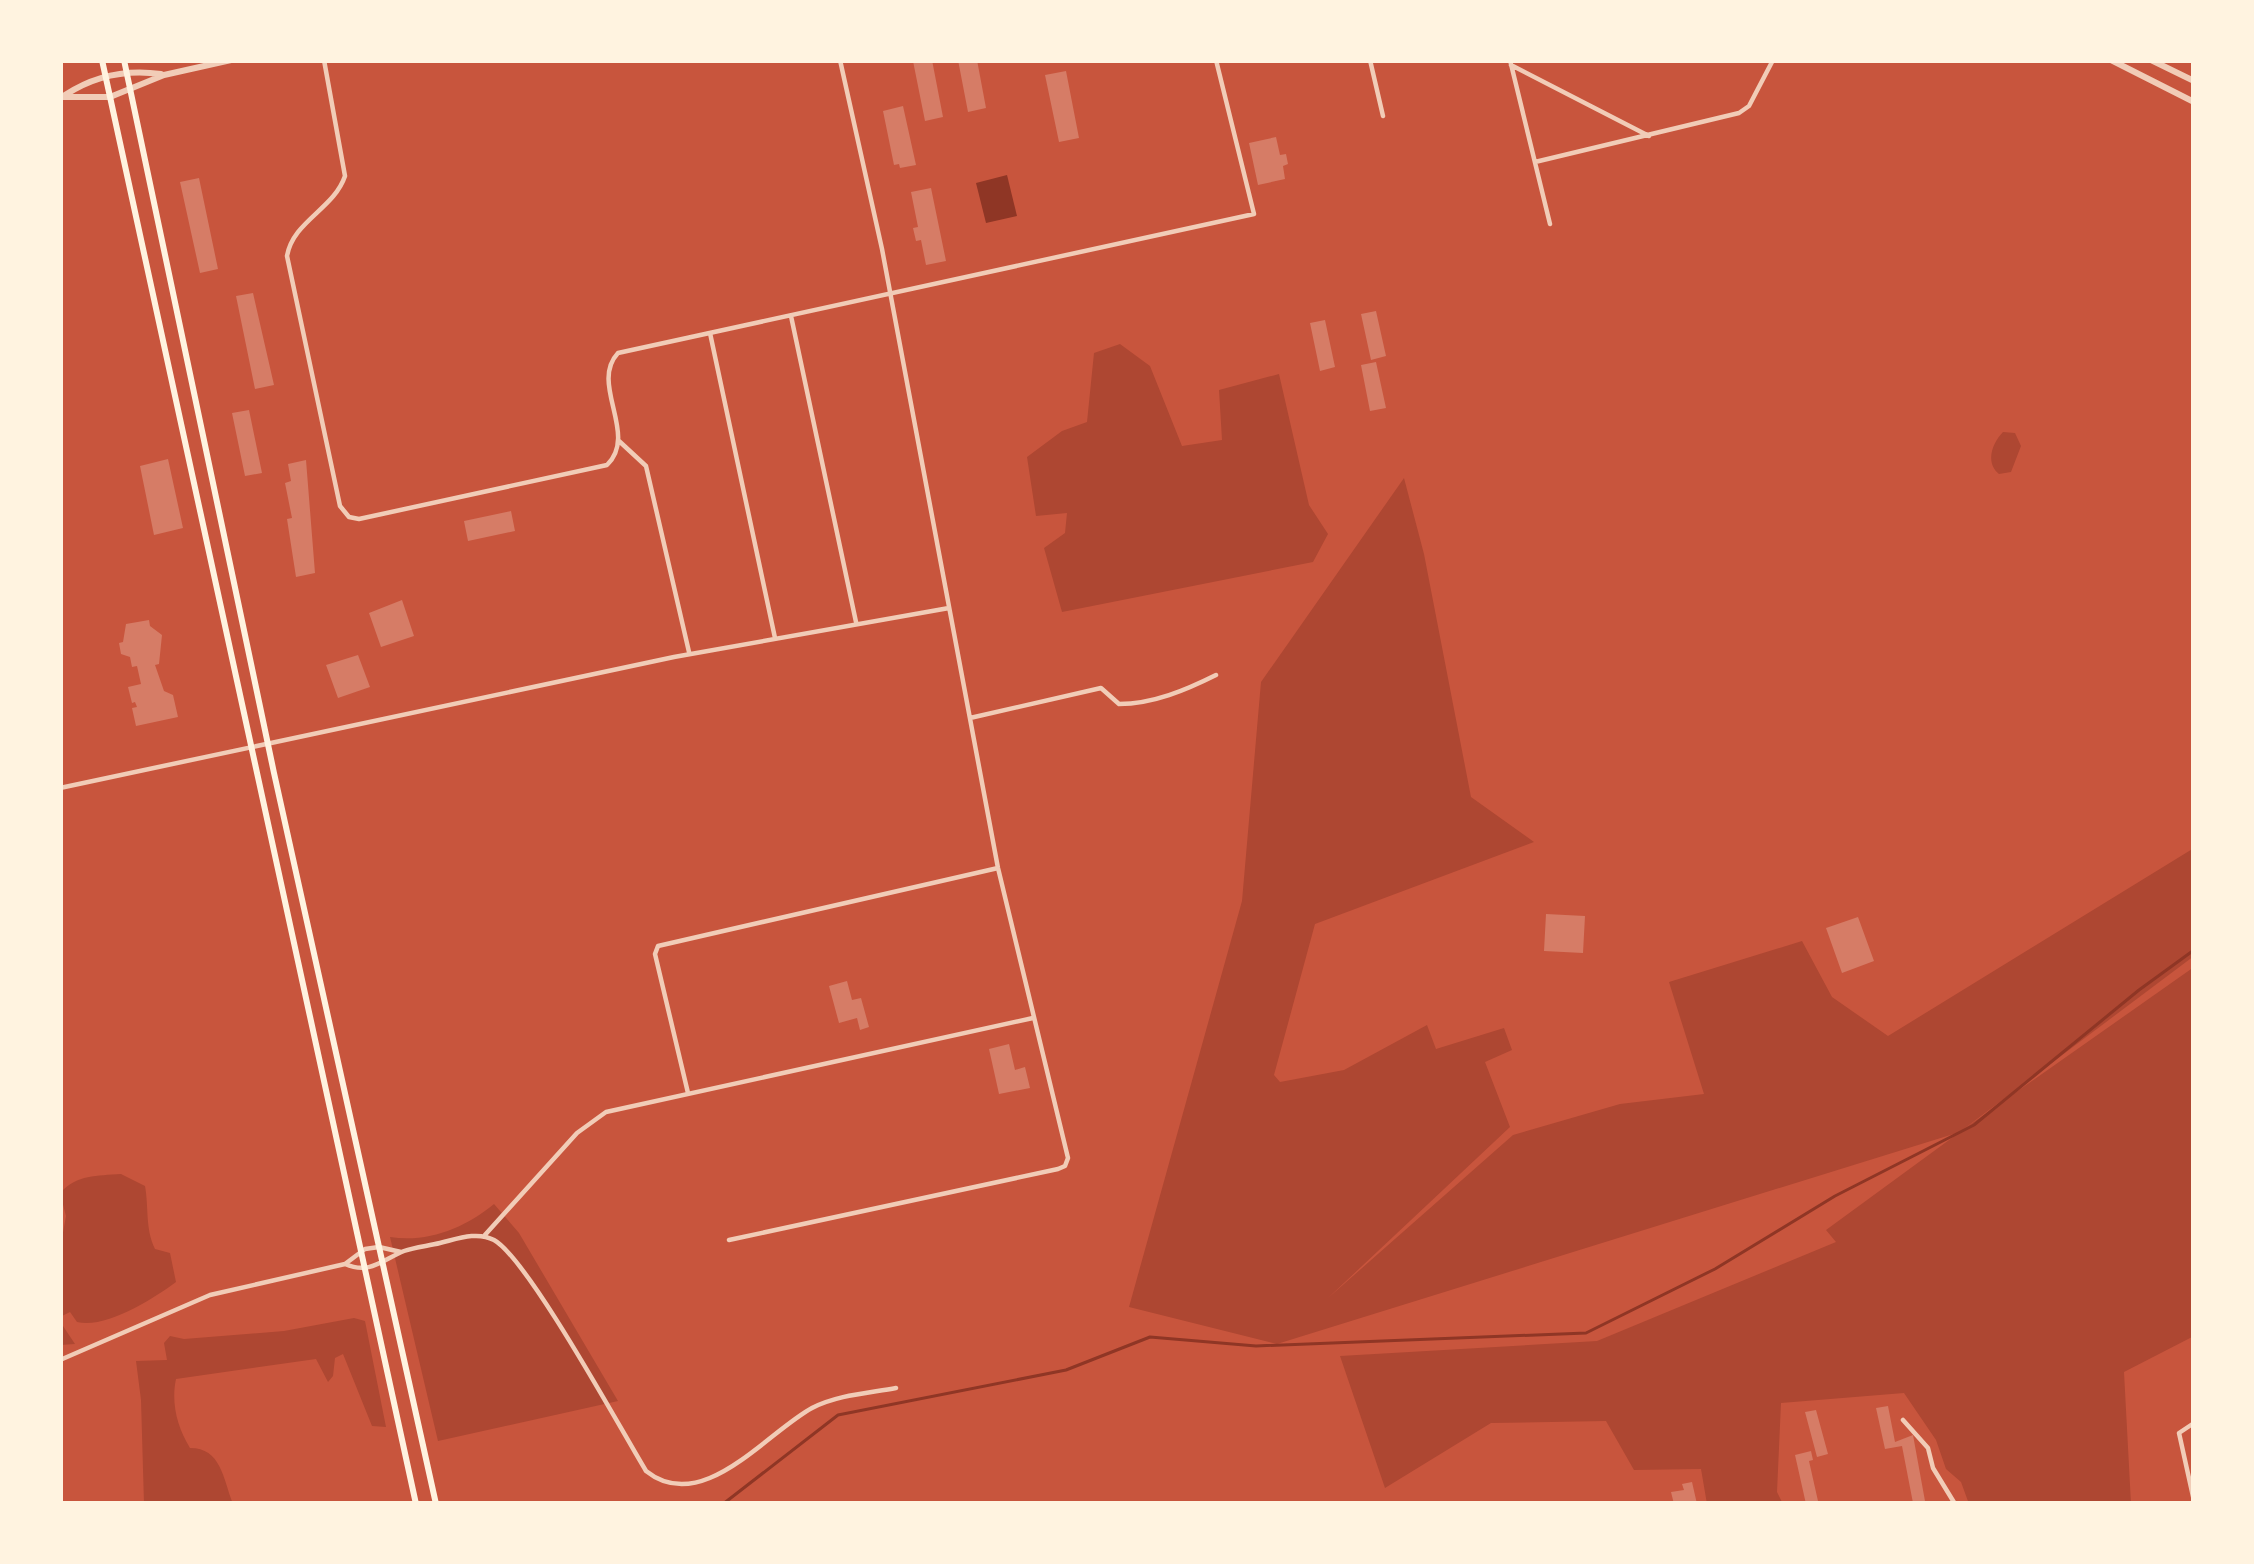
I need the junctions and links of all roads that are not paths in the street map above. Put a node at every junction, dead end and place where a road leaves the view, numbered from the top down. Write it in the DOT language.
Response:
graph roads {
  1 [pos="102,60"];
  2 [pos="124,60"];
  3 [pos="231,60"];
  4 [pos="324,60"];
  5 [pos="840,60"];
  6 [pos="1216,60"];
  7 [pos="1370,60"];
  8 [pos="1772,60"];
  9 [pos="2110,60"];
  10 [pos="2151,60"];
  11 [pos="1510,62"];
  12 [pos="127,72"];
  13 [pos="164,74"];
  14 [pos="105,76"];
  15 [pos="2194,81"];
  16 [pos="131,92"];
  17 [pos="61,97"];
  18 [pos="110,97"];
  19 [pos="2194,102"];
  20 [pos="1383,116"];
  21 [pos="1649,136"];
  22 [pos="1535,162"];
  23 [pos="1550,224"];
  24 [pos="174,292"];
  25 [pos="890,295"];
  26 [pos="154,296"];
  27 [pos="791,316"];
  28 [pos="710,333"];
  29 [pos="619,441"];
  30 [pos="60,508"];
  31 [pos="60,520"];
  32 [pos="949,608"];
  33 [pos="856,622"];
  34 [pos="775,638"];
  35 [pos="689,654"];
  36 [pos="1216,675"];
  37 [pos="970,718"];
  38 [pos="269,744"];
  39 [pos="249,748"];
  40 [pos="60,788"];
  41 [pos="998,868"];
  42 [pos="1033,1018"];
  43 [pos="688,1094"];
  44 [pos="484,1236"];
  45 [pos="729,1240"];
  46 [pos="379,1247"];
  47 [pos="360,1251"];
  48 [pos="400,1252"];
  49 [pos="345,1264"];
  50 [pos="383,1264"];
  51 [pos="363,1269"];
  52 [pos="60,1360"];
  53 [pos="896,1388"];
  54 [pos="1904,1420"];
  55 [pos="2194,1424"];
  56 [pos="2194,1501"];
  57 [pos="416,1504"];
  58 [pos="436,1504"];
  59 [pos="1955,1504"];
  1 -- 14 [label="main road"];
  2 -- 12 [label="main road"];
  3 -- 13 [label="street"];
  4 -- 29 [label="street"];
  5 -- 25 [label="street"];
  6 -- 25 [label="street"];
  7 -- 20 [label="street"];
  8 -- 21 [label="street"];
  9 -- 19 [label="street"];
  10 -- 15 [label="street"];
  11 -- 21 [label="street"];
  11 -- 22 [label="street"];
  12 -- 13 [label="street"];
  12 -- 14 [label="street"];
  12 -- 16 [label="main road"];
  13 -- 16 [label="street"];
  14 -- 17 [label="street"];
  14 -- 18 [label="main road"];
  16 -- 18 [label="street"];
  16 -- 24 [label="main road"];
  17 -- 18 [label="street"];
  18 -- 26 [label="main road"];
  21 -- 22 [label="street"];
  22 -- 23 [label="street"];
  24 -- 26 [label="main road"];
  24 -- 38 [label="main road"];
  25 -- 27 [label="street"];
  25 -- 32 [label="street"];
  26 -- 39 [label="main road"];
  27 -- 28 [label="street"];
  27 -- 33 [label="street"];
  28 -- 29 [label="street"];
  28 -- 34 [label="street"];
  29 -- 35 [label="street"];
  30 -- 31 [label="street"];
  32 -- 33 [label="street"];
  32 -- 37 [label="street"];
  33 -- 34 [label="street"];
  34 -- 35 [label="street"];
  35 -- 38 [label="street"];
  36 -- 37 [label="street"];
  37 -- 41 [label="street"];
  38 -- 39 [label="street"];
  38 -- 46 [label="main road"];
  39 -- 40 [label="street"];
  39 -- 47 [label="main road"];
  41 -- 42 [label="street"];
  41 -- 43 [label="street"];
  42 -- 43 [label="street"];
  42 -- 45 [label="street"];
  43 -- 44 [label="street"];
  44 -- 48 [label="street"];
  44 -- 53 [label="street"];
  46 -- 47 [label="street"];
  46 -- 48 [label="street"];
  46 -- 50 [label="main road"];
  47 -- 49 [label="street"];
  47 -- 51 [label="main road"];
  48 -- 50 [label="street"];
  49 -- 51 [label="street"];
  49 -- 52 [label="street"];
  50 -- 51 [label="street"];
  50 -- 58 [label="main road"];
  51 -- 57 [label="main road"];
  54 -- 59 [label="street"];
  55 -- 56 [label="street"];
}
